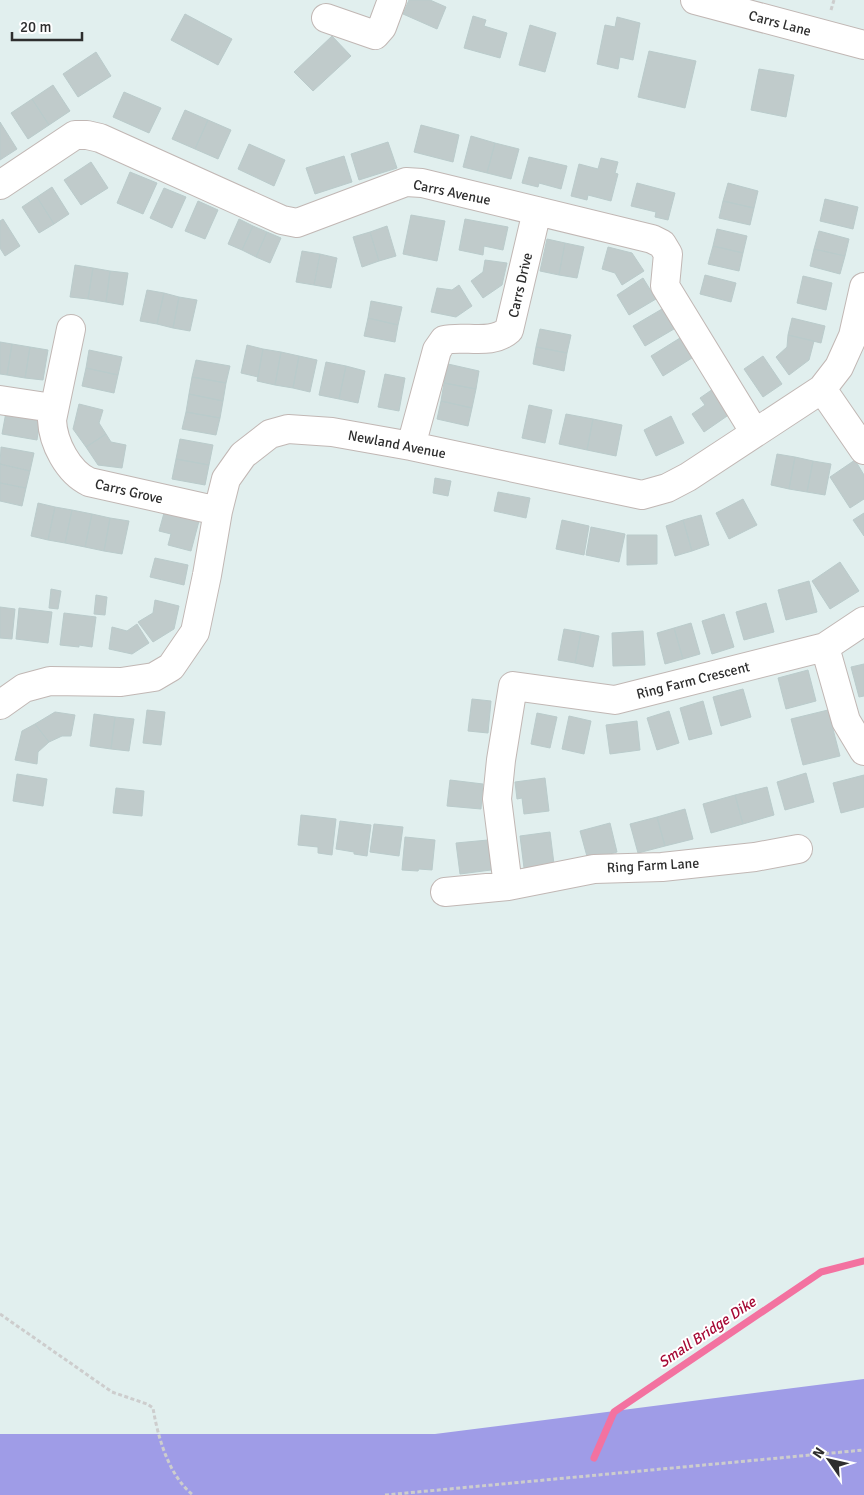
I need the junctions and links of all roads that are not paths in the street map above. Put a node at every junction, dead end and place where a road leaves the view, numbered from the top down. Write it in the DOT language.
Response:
graph roads {
  1 [pos="392,0"];
  2 [pos="695,0"];
  3 [pos="326,18"];
  4 [pos="864,44"];
  5 [pos="0,185"];
  6 [pos="537,211"];
  7 [pos="864,287"];
  8 [pos="72,329"];
  9 [pos="822,389"];
  10 [pos="0,400"];
  11 [pos="53,408"];
  12 [pos="755,433"];
  13 [pos="411,446"];
  14 [pos="864,450"];
  15 [pos="218,511"];
  16 [pos="864,621"];
  17 [pos="824,648"];
  18 [pos="0,705"];
  19 [pos="864,751"];
  20 [pos="798,849"];
  21 [pos="508,886"];
  22 [pos="444,892"];
  1 -- 3 [label="street"];
  2 -- 4 [label="street, Carrs Lane"];
  5 -- 6 [label="street, Carrs Avenue"];
  6 -- 12 [label="street, Carrs Avenue"];
  6 -- 13 [label="street, Carrs Drive"];
  7 -- 9 [label="street, Newland Avenue"];
  8 -- 11 [label="street, Carrs Grove"];
  9 -- 12 [label="street, Newland Avenue"];
  9 -- 14 [label="street"];
  10 -- 11 [label="street"];
  11 -- 15 [label="street, Carrs Grove"];
  12 -- 13 [label="street, Newland Avenue"];
  13 -- 15 [label="street, Newland Avenue"];
  15 -- 18 [label="street, Newland Avenue"];
  16 -- 17 [label="street, Ring Farm Crescent"];
  17 -- 19 [label="street"];
  17 -- 21 [label="street, Ring Farm Crescent"];
  20 -- 21 [label="street, Ring Farm Lane"];
  21 -- 22 [label="street, Ring Farm Lane"];
}
